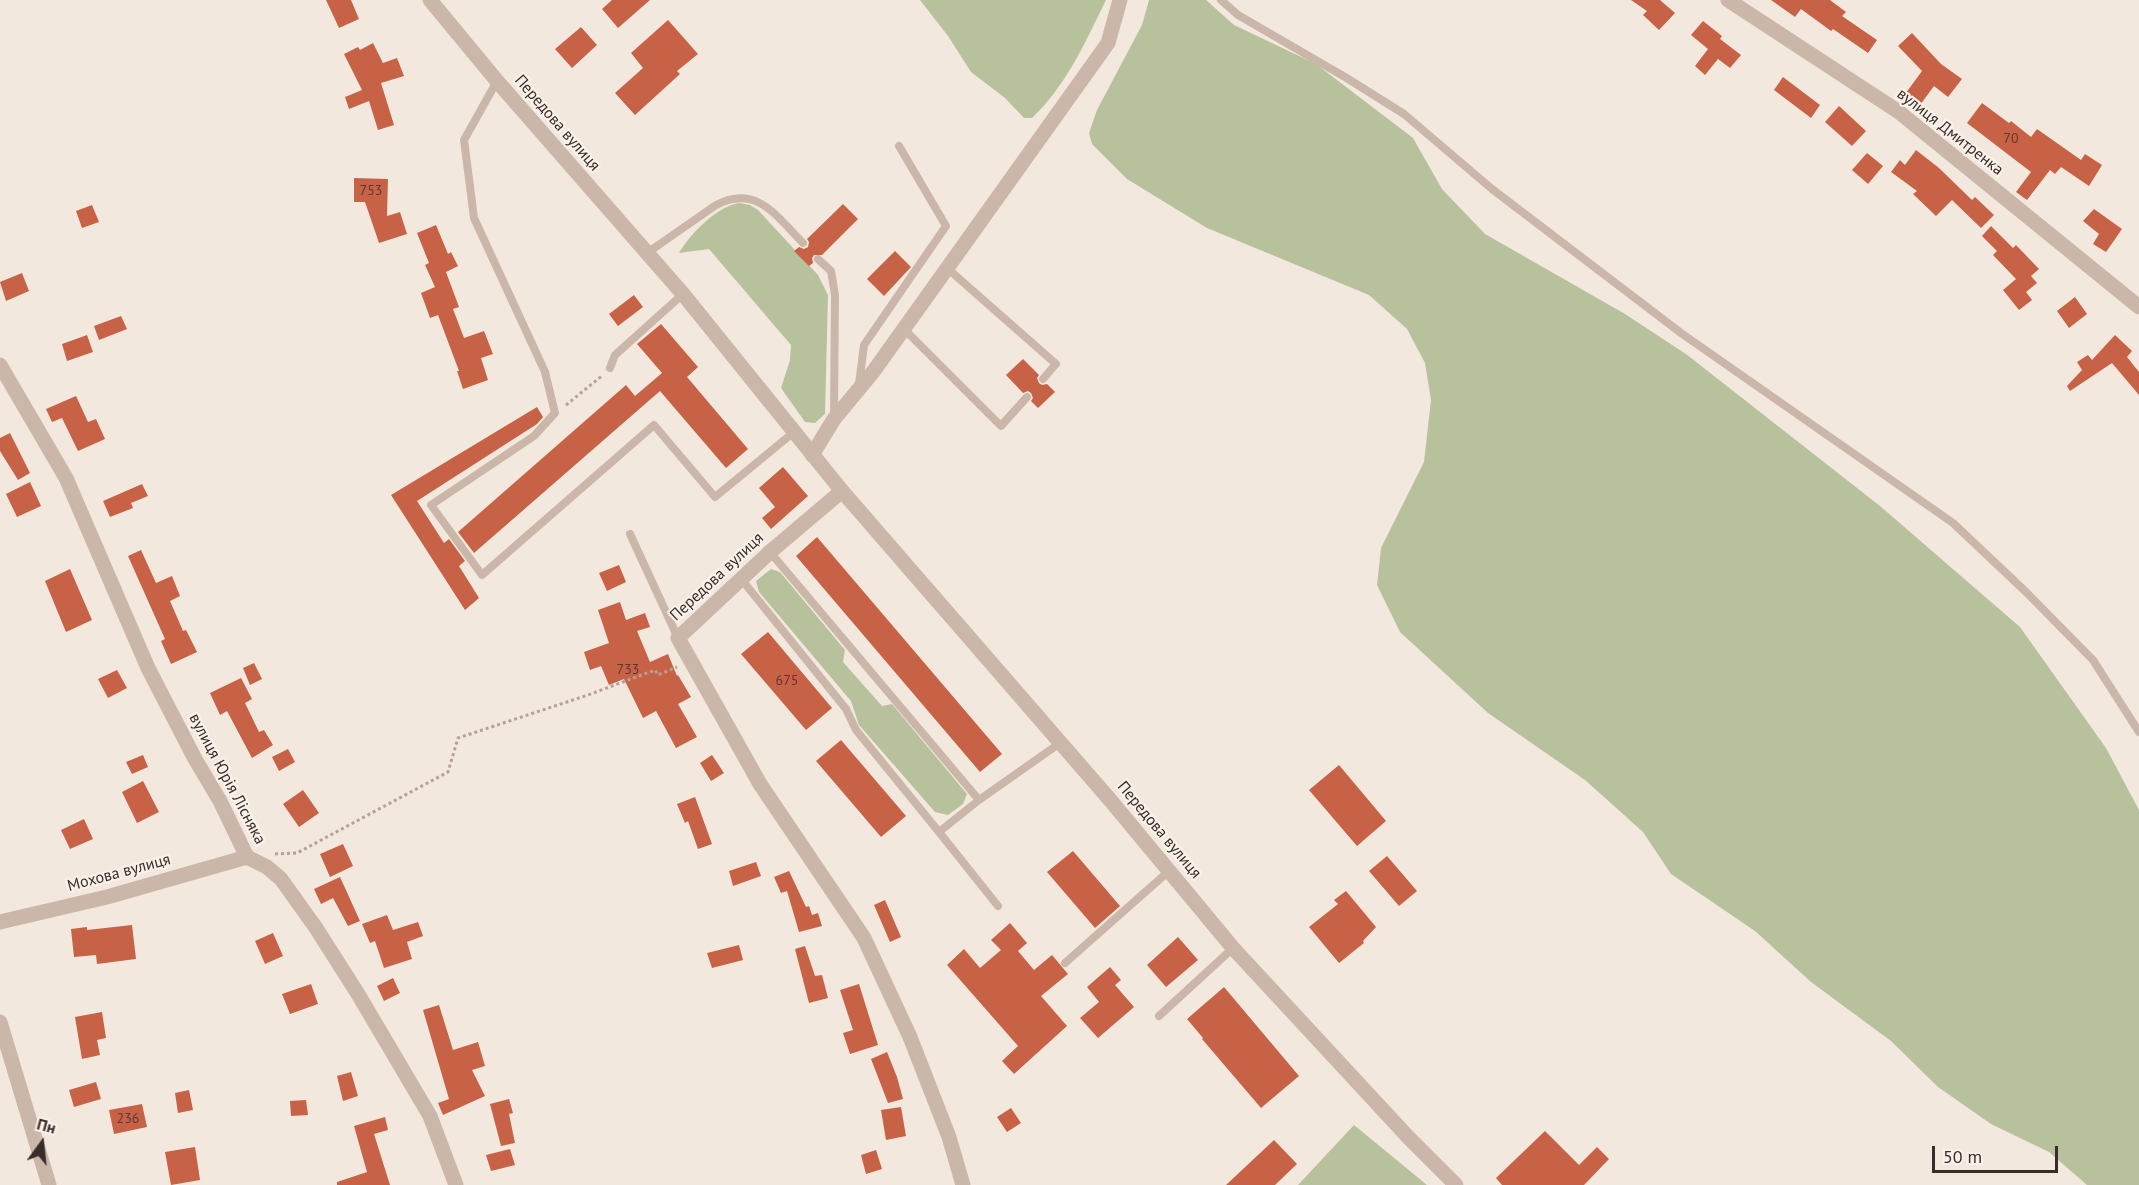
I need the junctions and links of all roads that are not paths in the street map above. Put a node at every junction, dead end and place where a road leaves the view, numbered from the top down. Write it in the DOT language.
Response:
graph roads {
  1 [pos="430,0"];
  2 [pos="1120,0"];
  3 [pos="1221,0"];
  4 [pos="1728,0"];
  5 [pos="497,81"];
  6 [pos="899,146"];
  7 [pos="802,243"];
  8 [pos="647,253"];
  9 [pos="818,259"];
  10 [pos="947,268"];
  11 [pos="683,294"];
  12 [pos="2139,307"];
  13 [pos="904,329"];
  14 [pos="0,365"];
  15 [pos="610,369"];
  16 [pos="1043,379"];
  17 [pos="859,389"];
  18 [pos="1027,397"];
  19 [pos="834,418"];
  20 [pos="794,432"];
  21 [pos="812,455"];
  22 [pos="842,491"];
  23 [pos="630,534"];
  24 [pos="770,552"];
  25 [pos="742,580"];
  26 [pos="678,638"];
  27 [pos="2139,732"];
  28 [pos="1060,743"];
  29 [pos="979,800"];
  30 [pos="939,832"];
  31 [pos="247,857"];
  32 [pos="1169,871"];
  33 [pos="998,906"];
  34 [pos="0,922"];
  35 [pos="1233,948"];
  36 [pos="1065,963"];
  37 [pos="1159,1016"];
  38 [pos="0,1022"];
  39 [pos="49,1185"];
  40 [pos="456,1185"];
  41 [pos="963,1185"];
  42 [pos="1456,1185"];
  1 -- 5 [label="street, Передова вулиця"];
  2 -- 10 [label="street"];
  3 -- 27 [label="lane"];
  4 -- 12 [label="street, вулиця Дмитренка"];
  5 -- 8 [label="street, Передова вулиця"];
  5 -- 20 [label="lane"];
  6 -- 17 [label="lane"];
  7 -- 8 [label="lane"];
  8 -- 11 [label="street, Передова вулиця"];
  9 -- 19 [label="lane"];
  10 -- 13 [label="street"];
  10 -- 16 [label="lane"];
  11 -- 15 [label="lane"];
  11 -- 20 [label="street, Передова вулиця"];
  13 -- 17 [label="street"];
  13 -- 18 [label="lane"];
  14 -- 31 [label="street, вулиця Юрія Лісняка"];
  17 -- 19 [label="street"];
  19 -- 21 [label="street"];
  20 -- 21 [label="street, Передова вулиця"];
  21 -- 22 [label="street, Передова вулиця"];
  22 -- 24 [label="street, Передова вулиця"];
  22 -- 28 [label="street, Передова вулиця"];
  23 -- 26 [label="lane"];
  24 -- 25 [label="street, Передова вулиця"];
  24 -- 29 [label="lane"];
  25 -- 26 [label="street, Передова вулиця"];
  25 -- 30 [label="lane"];
  26 -- 41 [label="street, Передова вулиця"];
  28 -- 29 [label="lane"];
  28 -- 32 [label="street, Передова вулиця"];
  29 -- 30 [label="lane"];
  30 -- 33 [label="lane"];
  31 -- 34 [label="street, Мохова вулиця"];
  31 -- 40 [label="street, вулиця Юрія Лісняка"];
  32 -- 35 [label="street, Передова вулиця"];
  32 -- 36 [label="lane"];
  35 -- 37 [label="lane"];
  35 -- 42 [label="street, Передова вулиця"];
  38 -- 39 [label="street"];
}
